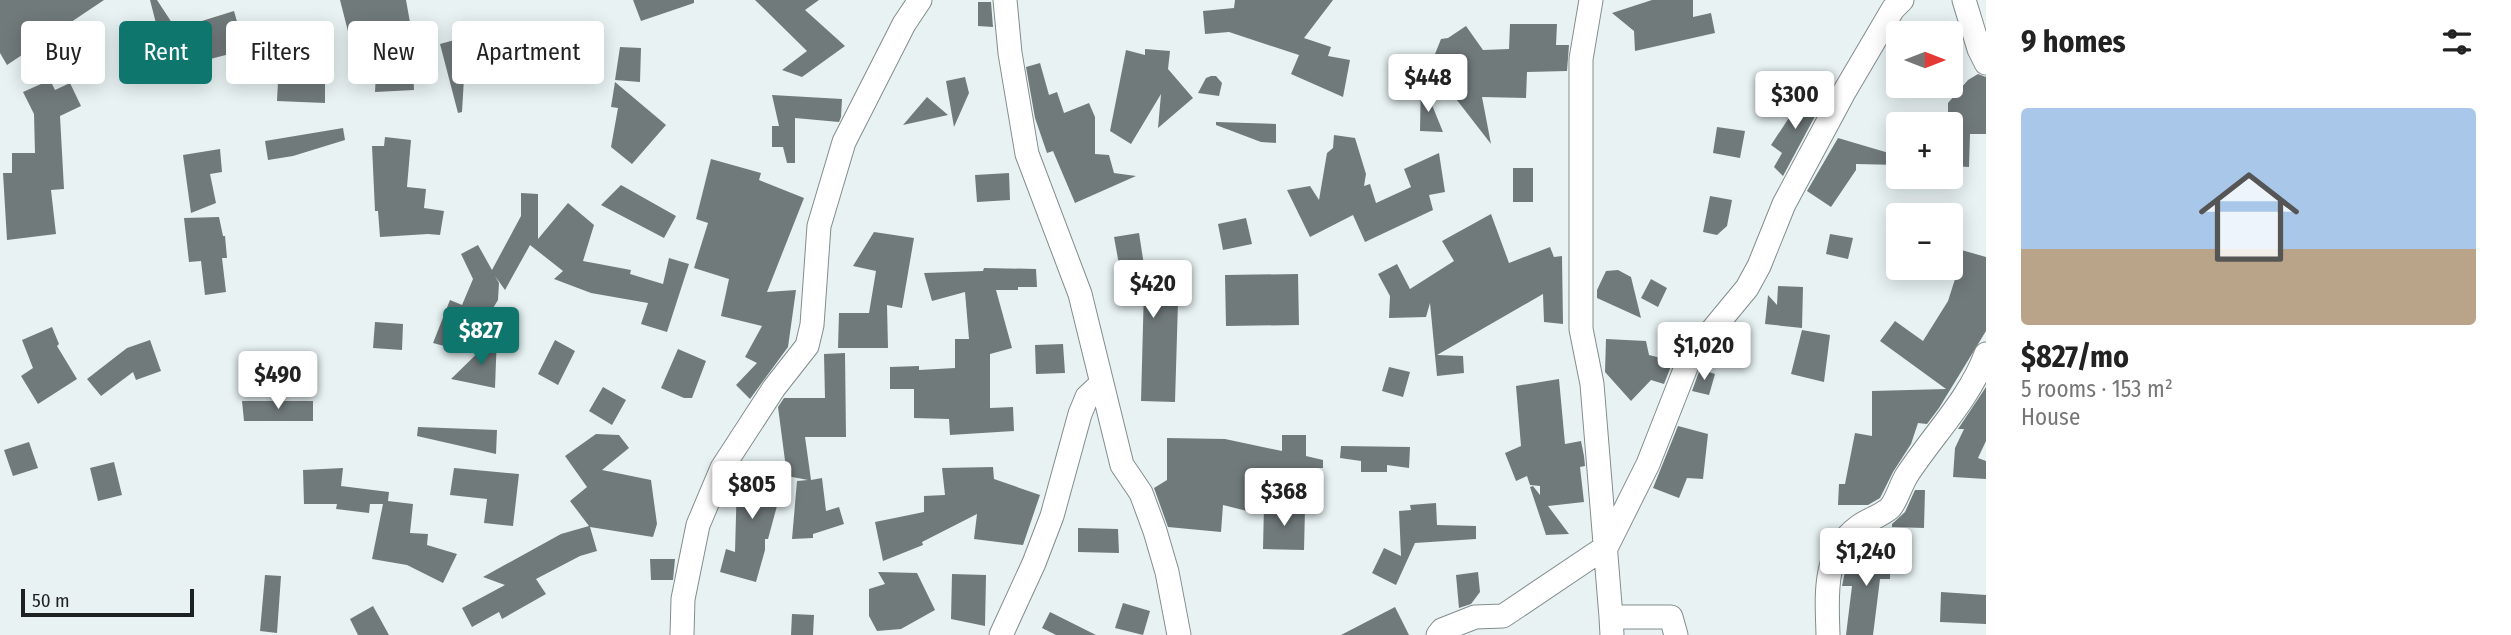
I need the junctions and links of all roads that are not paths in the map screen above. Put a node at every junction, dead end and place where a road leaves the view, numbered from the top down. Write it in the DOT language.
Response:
graph roads {
  1 [pos="920,0"];
  2 [pos="1005,0"];
  3 [pos="1591,0"];
  4 [pos="1964,0"];
  5 [pos="1891,3"];
  6 [pos="1986,63"];
  7 [pos="1985,359"];
  8 [pos="1101,384"];
  9 [pos="1607,546"];
  10 [pos="1612,626"];
  11 [pos="682,635"];
  12 [pos="1001,635"];
  13 [pos="1179,635"];
  14 [pos="1438,635"];
  15 [pos="1676,635"];
  16 [pos="1828,635"];
  1 -- 11 [label="street"];
  2 -- 8 [label="street"];
  3 -- 9 [label="street"];
  4 -- 6 [label="street"];
  5 -- 9 [label="street"];
  7 -- 16 [label="street"];
  8 -- 12 [label="street"];
  8 -- 13 [label="street"];
  9 -- 10 [label="street"];
  9 -- 14 [label="street"];
  10 -- 15 [label="street"];
}
